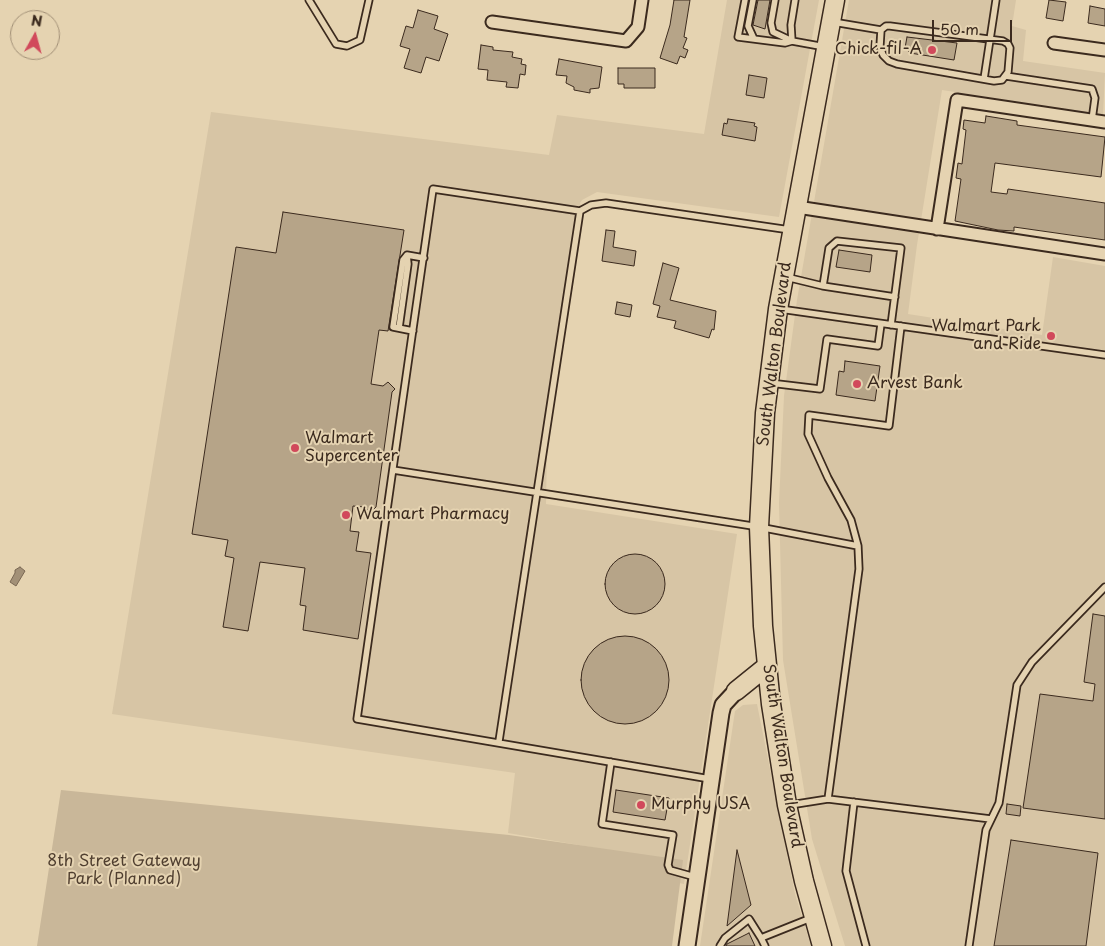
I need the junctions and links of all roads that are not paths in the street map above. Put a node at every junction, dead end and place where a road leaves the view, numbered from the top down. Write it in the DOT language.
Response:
graph roads {
  1 [pos="309,0"];
  2 [pos="369,0"];
  3 [pos="642,0"];
  4 [pos="745,0"];
  5 [pos="753,0"];
  6 [pos="775,0"];
  7 [pos="795,0"];
  8 [pos="835,0"];
  9 [pos="996,0"];
  10 [pos="492,22"];
  11 [pos="831,22"];
  12 [pos="881,30"];
  13 [pos="754,39"];
  14 [pos="990,39"];
  15 [pos="792,40"];
  16 [pos="1054,43"];
  17 [pos="827,47"];
  18 [pos="1105,50"];
  19 [pos="1006,76"];
  20 [pos="984,79"];
  21 [pos="1092,120"];
  22 [pos="1105,122"];
  23 [pos="797,207"];
  24 [pos="580,211"];
  25 [pos="937,229"];
  26 [pos="792,230"];
  27 [pos="1105,254"];
  28 [pos="424,258"];
  29 [pos="784,276"];
  30 [pos="823,286"];
  31 [pos="895,297"];
  32 [pos="778,309"];
  33 [pos="880,324"];
  34 [pos="891,325"];
  35 [pos="901,326"];
  36 [pos="413,331"];
  37 [pos="1105,355"];
  38 [pos="769,383"];
  39 [pos="393,470"];
  40 [pos="537,492"];
  41 [pos="760,527"];
  42 [pos="858,546"];
  43 [pos="1105,587"];
  44 [pos="767,666"];
  45 [pos="736,691"];
  46 [pos="771,704"];
  47 [pos="498,741"];
  48 [pos="611,762"];
  49 [pos="712,779"];
  50 [pos="828,799"];
  51 [pos="854,802"];
  52 [pos="787,805"];
  53 [pos="991,819"];
  54 [pos="696,878"];
  55 [pos="814,918"];
  56 [pos="761,938"];
  57 [pos="687,946"];
  58 [pos="720,946"];
  59 [pos="765,946"];
  60 [pos="822,946"];
  61 [pos="866,946"];
  62 [pos="969,946"];
  1 -- 2 [label="lane"];
  3 -- 10 [label="street"];
  4 -- 13 [label="lane"];
  5 -- 13 [label="lane"];
  6 -- 15 [label="lane"];
  7 -- 15 [label="lane"];
  8 -- 11 [label="main road, South Walton Boulevard"];
  9 -- 14 [label="lane"];
  11 -- 12 [label="lane"];
  11 -- 17 [label="main road, South Walton Boulevard"];
  12 -- 14 [label="lane"];
  12 -- 20 [label="lane"];
  13 -- 15 [label="lane"];
  14 -- 19 [label="lane"];
  14 -- 20 [label="lane"];
  15 -- 17 [label="lane"];
  16 -- 18 [label="street"];
  17 -- 23 [label="main road, South Walton Boulevard"];
  19 -- 20 [label="lane"];
  19 -- 21 [label="lane"];
  21 -- 22 [label="street"];
  21 -- 25 [label="street"];
  23 -- 25 [label="street"];
  23 -- 26 [label="main road, South Walton Boulevard"];
  24 -- 26 [label="lane"];
  24 -- 28 [label="lane"];
  24 -- 40 [label="lane"];
  25 -- 27 [label="street"];
  26 -- 29 [label="main road, South Walton Boulevard"];
  28 -- 36 [label="lane"];
  28 -- 36 [label="lane"];
  29 -- 30 [label="lane"];
  29 -- 32 [label="main road, South Walton Boulevard"];
  30 -- 31 [label="lane"];
  30 -- 31 [label="lane"];
  31 -- 34 [label="lane"];
  32 -- 33 [label="lane"];
  32 -- 38 [label="main road, South Walton Boulevard"];
  33 -- 34 [label="lane"];
  33 -- 38 [label="lane"];
  34 -- 35 [label="lane"];
  35 -- 37 [label="lane"];
  35 -- 42 [label="lane"];
  36 -- 39 [label="lane"];
  38 -- 41 [label="main road, South Walton Boulevard"];
  39 -- 40 [label="lane"];
  39 -- 47 [label="lane"];
  40 -- 41 [label="lane"];
  40 -- 47 [label="lane"];
  41 -- 42 [label="lane"];
  41 -- 44 [label="main road, South Walton Boulevard"];
  42 -- 50 [label="lane"];
  43 -- 53 [label="lane"];
  44 -- 45 [label="main road"];
  44 -- 46 [label="main road, South Walton Boulevard"];
  45 -- 46 [label="main road"];
  45 -- 49 [label="main road"];
  46 -- 52 [label="main road, South Walton Boulevard"];
  47 -- 48 [label="lane"];
  48 -- 49 [label="lane"];
  48 -- 54 [label="lane"];
  49 -- 54 [label="main road"];
  50 -- 51 [label="lane"];
  50 -- 52 [label="lane"];
  51 -- 53 [label="lane"];
  51 -- 61 [label="lane"];
  52 -- 55 [label="main road, South Walton Boulevard"];
  53 -- 62 [label="lane"];
  54 -- 57 [label="main road"];
  55 -- 56 [label="lane"];
  55 -- 60 [label="main road, South Walton Boulevard"];
  56 -- 58 [label="lane"];
  56 -- 59 [label="lane"];
}
